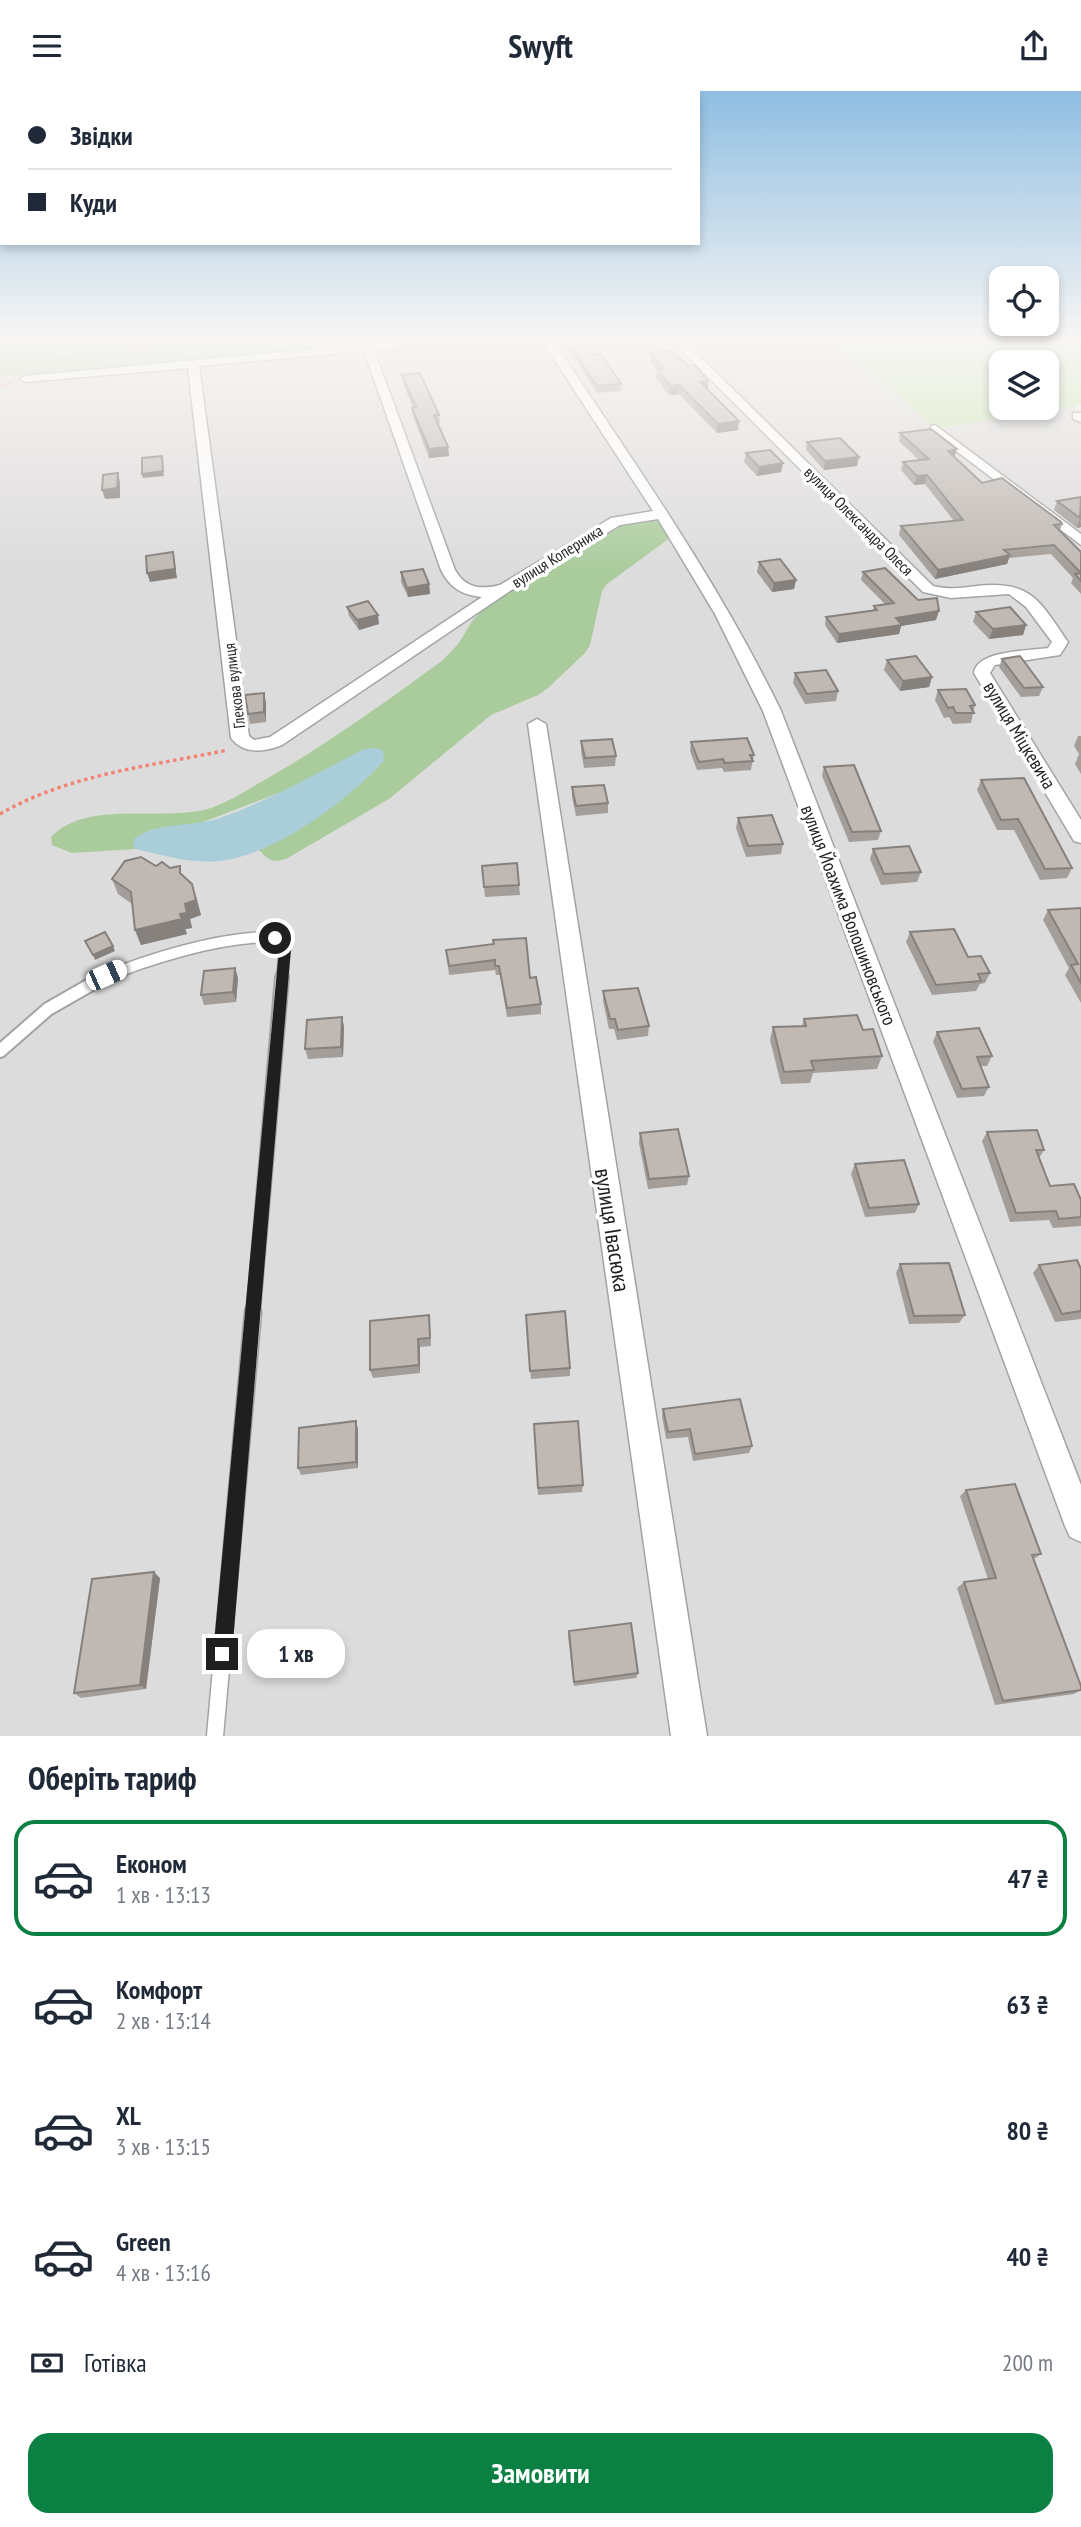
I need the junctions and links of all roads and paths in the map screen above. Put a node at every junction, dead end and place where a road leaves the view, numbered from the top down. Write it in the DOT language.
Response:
graph roads {
  1 [pos="200,416"];
  2 [pos="392,416"];
  3 [pos="596,416"];
  4 [pos="752,416"];
  5 [pos="935,429"];
  6 [pos="660,514"];
  7 [pos="1081,541"];
  8 [pos="505,588"];
  9 [pos="1059,647"];
  10 [pos="537,724"];
  11 [pos="250,745"];
  12 [pos="0,814"];
  13 [pos="1081,836"];
  14 [pos="0,1051"];
  15 [pos="1081,1526"];
  16 [pos="215,1736"];
  17 [pos="689,1736"];
  1 -- 11 [label="street, Глекова вулиця"];
  2 -- 8 [label="street, вулиця Коперника"];
  3 -- 6 [label="street, вулиця Йоахима Волошиновського"];
  4 -- 9 [label="street, вулиця Олександра Олеся"];
  5 -- 7 [label="street"];
  6 -- 8 [label="street, вулиця Коперника"];
  6 -- 15 [label="street, вулиця Йоахима Волошиновського"];
  8 -- 11 [label="street, Глекова вулиця"];
  9 -- 13 [label="street, вулиця Міцкевича"];
  10 -- 17 [label="street, вулиця Івасюка"];
  11 -- 12 [label="path"];
  14 -- 16 [label="lane"];
}
